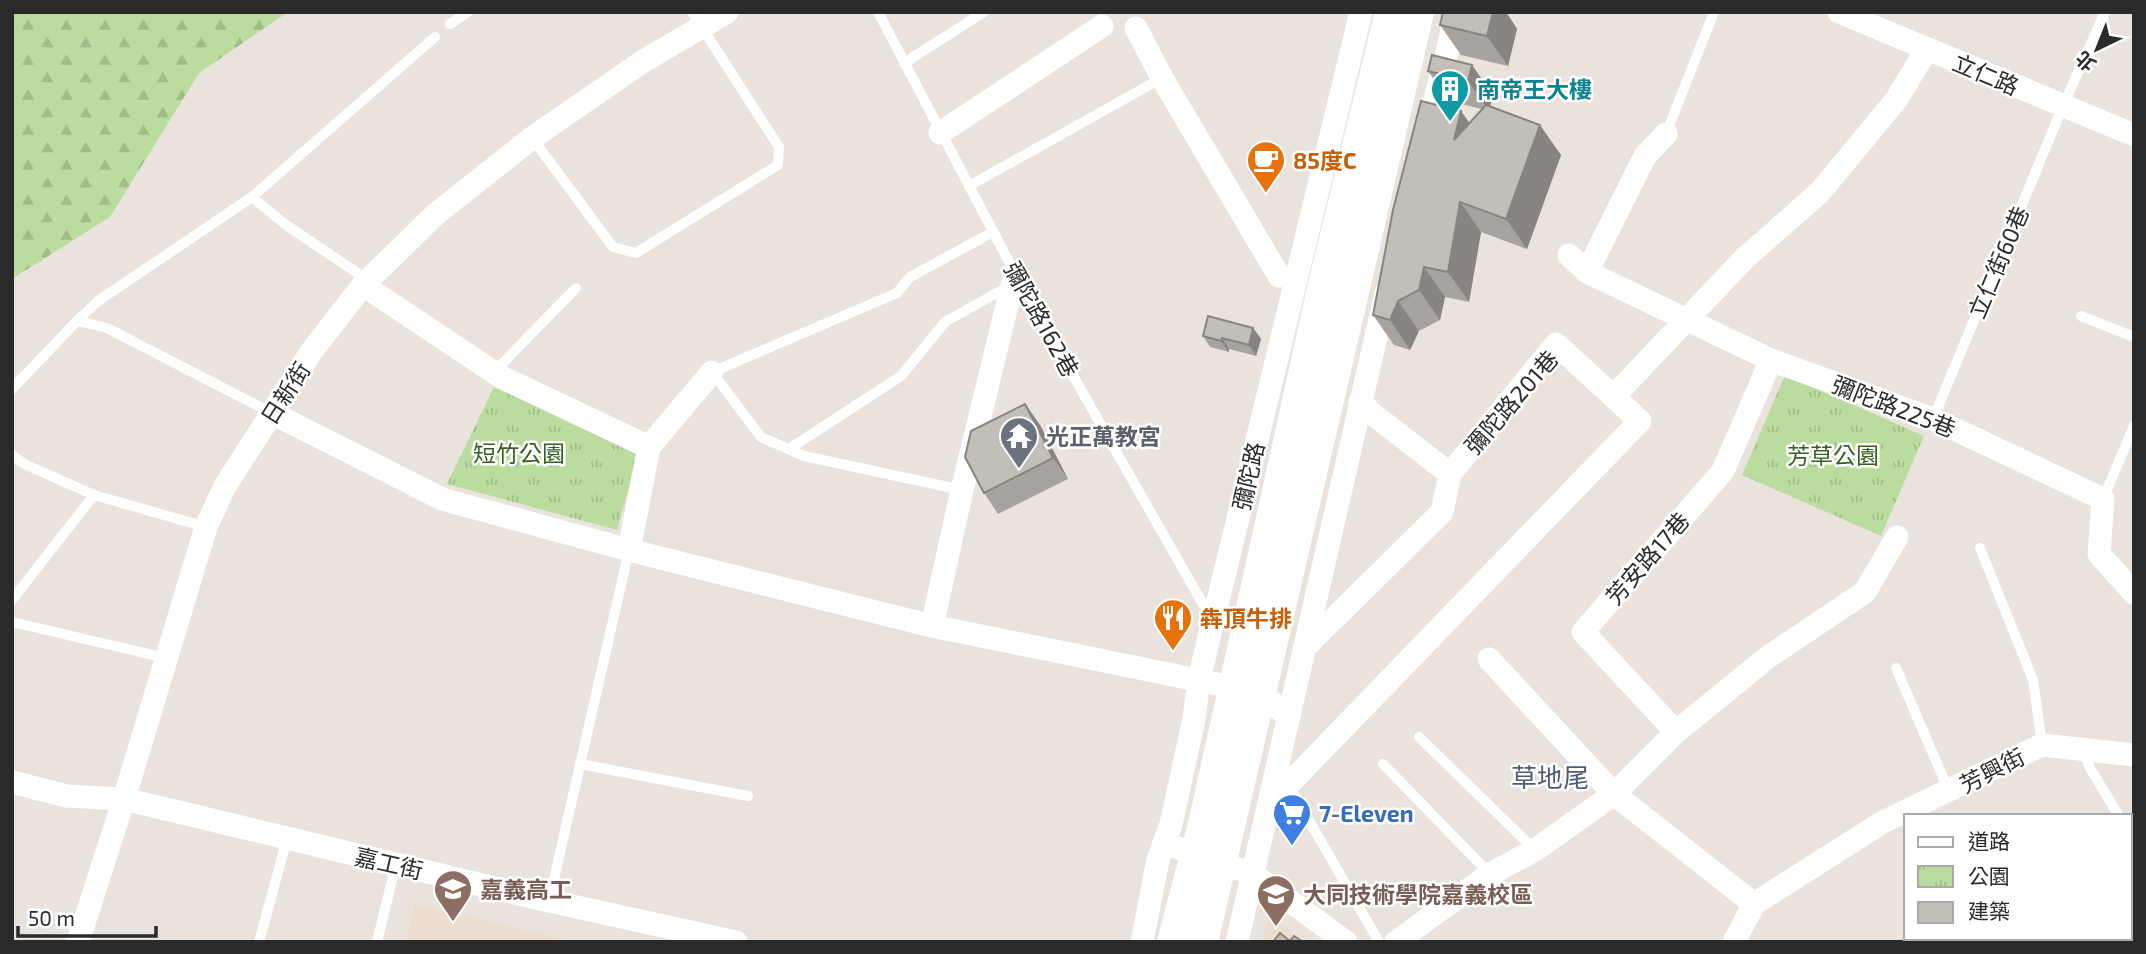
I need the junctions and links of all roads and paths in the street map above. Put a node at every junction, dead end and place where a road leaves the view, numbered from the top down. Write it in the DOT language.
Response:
graph roads {
  1 [pos="468,12"];
  2 [pos="727,12"];
  3 [pos="878,12"];
  4 [pos="984,12"];
  5 [pos="1361,12"];
  6 [pos="1391,12"];
  7 [pos="1418,12"];
  8 [pos="1457,12"];
  9 [pos="1714,12"];
  10 [pos="1839,12"];
  11 [pos="2105,12"];
  12 [pos="696,20"];
  13 [pos="450,24"];
  14 [pos="1102,26"];
  15 [pos="1136,28"];
  16 [pos="435,37"];
  17 [pos="1927,49"];
  18 [pos="904,64"];
  19 [pos="1162,78"];
  20 [pos="2063,106"];
  21 [pos="940,133"];
  22 [pos="1666,134"];
  23 [pos="2134,135"];
  24 [pos="532,138"];
  25 [pos="1420,156"];
  26 [pos="969,186"];
  27 [pos="252,197"];
  28 [pos="993,232"];
  29 [pos="1569,255"];
  30 [pos="1587,272"];
  31 [pos="1390,274"];
  32 [pos="366,282"];
  33 [pos="1015,282"];
  34 [pos="576,288"];
  35 [pos="1332,289"];
  36 [pos="2081,316"];
  37 [pos="1685,320"];
  38 [pos="78,321"];
  39 [pos="2134,337"];
  40 [pos="1771,360"];
  41 [pos="494,372"];
  42 [pos="712,372"];
  43 [pos="12,389"];
  44 [pos="1615,396"];
  45 [pos="1360,401"];
  46 [pos="272,413"];
  47 [pos="1933,419"];
  48 [pos="2134,426"];
  49 [pos="649,447"];
  50 [pos="789,449"];
  51 [pos="12,455"];
  52 [pos="1450,474"];
  53 [pos="962,489"];
  54 [pos="94,495"];
  55 [pos="2103,499"];
  56 [pos="206,527"];
  57 [pos="1897,537"];
  58 [pos="1980,548"];
  59 [pos="629,550"];
  60 [pos="2134,593"];
  61 [pos="12,600"];
  62 [pos="12,622"];
  63 [pos="1213,622"];
  64 [pos="932,626"];
  65 [pos="1305,647"];
  66 [pos="166,658"];
  67 [pos="1489,659"];
  68 [pos="1896,668"];
  69 [pos="1199,679"];
  70 [pos="1248,690"];
  71 [pos="1287,716"];
  72 [pos="1676,732"];
  73 [pos="1419,737"];
  74 [pos="1282,740"];
  75 [pos="2042,745"];
  76 [pos="2083,749"];
  77 [pos="2134,755"];
  78 [pos="580,764"];
  79 [pos="1383,764"];
  80 [pos="12,782"];
  81 [pos="1288,785"];
  82 [pos="1949,791"];
  83 [pos="1614,794"];
  84 [pos="748,796"];
  85 [pos="124,799"];
  86 [pos="2118,814"];
  87 [pos="287,839"];
  88 [pos="1164,843"];
  89 [pos="1535,850"];
  90 [pos="1209,859"];
  91 [pos="396,864"];
  92 [pos="1490,873"];
  93 [pos="1253,874"];
  94 [pos="549,901"];
  95 [pos="1754,904"];
  96 [pos="78,942"];
  97 [pos="259,942"];
  98 [pos="377,942"];
  99 [pos="736,942"];
  100 [pos="1142,942"];
  101 [pos="1173,942"];
  102 [pos="1202,942"];
  103 [pos="1237,942"];
  104 [pos="1346,942"];
  105 [pos="1380,942"];
  106 [pos="1396,942"];
  107 [pos="1734,942"];
  1 -- 13 [label="lane"];
  2 -- 12 [label="street, 日新街"];
  3 -- 18 [label="lane, 彌陀路162巷"];
  4 -- 18 [label="lane"];
  5 -- 35 [label="street, 彌陀路"];
  6 -- 35 [label="street, 彌陀路"];
  7 -- 35 [label="street, 彌陀路"];
  8 -- 25 [label="street"];
  9 -- 22 [label="lane"];
  10 -- 17 [label="street, 立仁路"];
  11 -- 20 [label="lane, 立仁街60巷"];
  12 -- 24 [label="street, 日新街"];
  12 -- 24 [label="lane"];
  14 -- 21 [label="street"];
  15 -- 19 [label="street"];
  16 -- 27 [label="lane"];
  17 -- 20 [label="street, 立仁路"];
  17 -- 37 [label="street"];
  18 -- 21 [label="lane, 彌陀路162巷"];
  19 -- 26 [label="lane"];
  19 -- 35 [label="street"];
  20 -- 23 [label="street, 立仁路"];
  20 -- 47 [label="lane, 立仁街60巷"];
  21 -- 26 [label="lane, 彌陀路162巷"];
  22 -- 30 [label="street"];
  24 -- 32 [label="street, 日新街"];
  26 -- 28 [label="lane, 彌陀路162巷"];
  27 -- 32 [label="lane"];
  27 -- 38 [label="lane"];
  28 -- 33 [label="lane, 彌陀路162巷"];
  28 -- 42 [label="lane"];
  29 -- 30 [label="street, 彌陀路225巷"];
  30 -- 37 [label="street, 彌陀路225巷"];
  31 -- 35 [label="street, 彌陀路"];
  32 -- 41 [label="street"];
  32 -- 46 [label="street, 日新街"];
  33 -- 50 [label="lane"];
  33 -- 53 [label="street"];
  33 -- 63 [label="lane, 彌陀路162巷"];
  34 -- 41 [label="lane"];
  35 -- 45 [label="street, 彌陀路"];
  35 -- 63 [label="street, 彌陀路"];
  35 -- 70 [label="street, 彌陀路"];
  36 -- 39 [label="lane"];
  37 -- 40 [label="street, 彌陀路225巷"];
  37 -- 44 [label="street"];
  38 -- 43 [label="lane"];
  38 -- 46 [label="lane"];
  40 -- 47 [label="street, 彌陀路225巷"];
  40 -- 72 [label="street, 芳安路17巷"];
  41 -- 49 [label="street"];
  42 -- 49 [label="street"];
  42 -- 50 [label="lane"];
  44 -- 52 [label="street, 彌陀路201巷"];
  44 -- 81 [label="street"];
  45 -- 52 [label="street, 彌陀路201巷"];
  45 -- 65 [label="street, 彌陀路"];
  46 -- 56 [label="street, 日新街"];
  46 -- 59 [label="street"];
  47 -- 55 [label="street, 彌陀路225巷"];
  48 -- 55 [label="lane"];
  49 -- 59 [label="street"];
  50 -- 53 [label="lane"];
  51 -- 54 [label="lane"];
  52 -- 65 [label="street"];
  53 -- 64 [label="street"];
  54 -- 56 [label="lane"];
  54 -- 61 [label="lane"];
  55 -- 60 [label="street"];
  56 -- 66 [label="street, 日新街"];
  57 -- 72 [label="street"];
  58 -- 75 [label="lane"];
  59 -- 64 [label="street"];
  59 -- 78 [label="lane"];
  62 -- 66 [label="lane"];
  63 -- 69 [label="street, 彌陀路"];
  64 -- 69 [label="street"];
  65 -- 71 [label="street, 彌陀路"];
  66 -- 85 [label="street, 日新街"];
  67 -- 83 [label="street"];
  68 -- 82 [label="lane"];
  69 -- 70 [label="street"];
  69 -- 88 [label="street, 彌陀路"];
  70 -- 71 [label="street"];
  70 -- 90 [label="street, 彌陀路"];
  71 -- 74 [label="street, 彌陀路"];
  72 -- 83 [label="street"];
  73 -- 89 [label="lane"];
  74 -- 81 [label="lane"];
  74 -- 93 [label="street, 彌陀路"];
  75 -- 76 [label="street, 芳興街"];
  75 -- 82 [label="street, 芳興街"];
  76 -- 77 [label="street, 芳興街"];
  76 -- 86 [label="lane"];
  78 -- 84 [label="lane"];
  78 -- 94 [label="lane"];
  79 -- 92 [label="lane"];
  80 -- 85 [label="street, 嘉工街"];
  81 -- 105 [label="lane"];
  82 -- 95 [label="street, 芳興街"];
  83 -- 89 [label="street"];
  83 -- 95 [label="street"];
  85 -- 87 [label="street, 嘉工街"];
  85 -- 96 [label="street, 日新街"];
  87 -- 91 [label="street, 嘉工街"];
  87 -- 97 [label="lane"];
  88 -- 90 [label="street"];
  88 -- 100 [label="street, 彌陀路"];
  89 -- 92 [label="street"];
  90 -- 93 [label="street"];
  90 -- 101 [label="street, 彌陀路"];
  90 -- 102 [label="street, 彌陀路"];
  91 -- 94 [label="street, 嘉工街"];
  91 -- 98 [label="lane"];
  92 -- 106 [label="street"];
  93 -- 103 [label="street, 彌陀路"];
  93 -- 104 [label="street"];
  94 -- 99 [label="street, 嘉工街"];
  95 -- 107 [label="street, 芳興街"];
}
